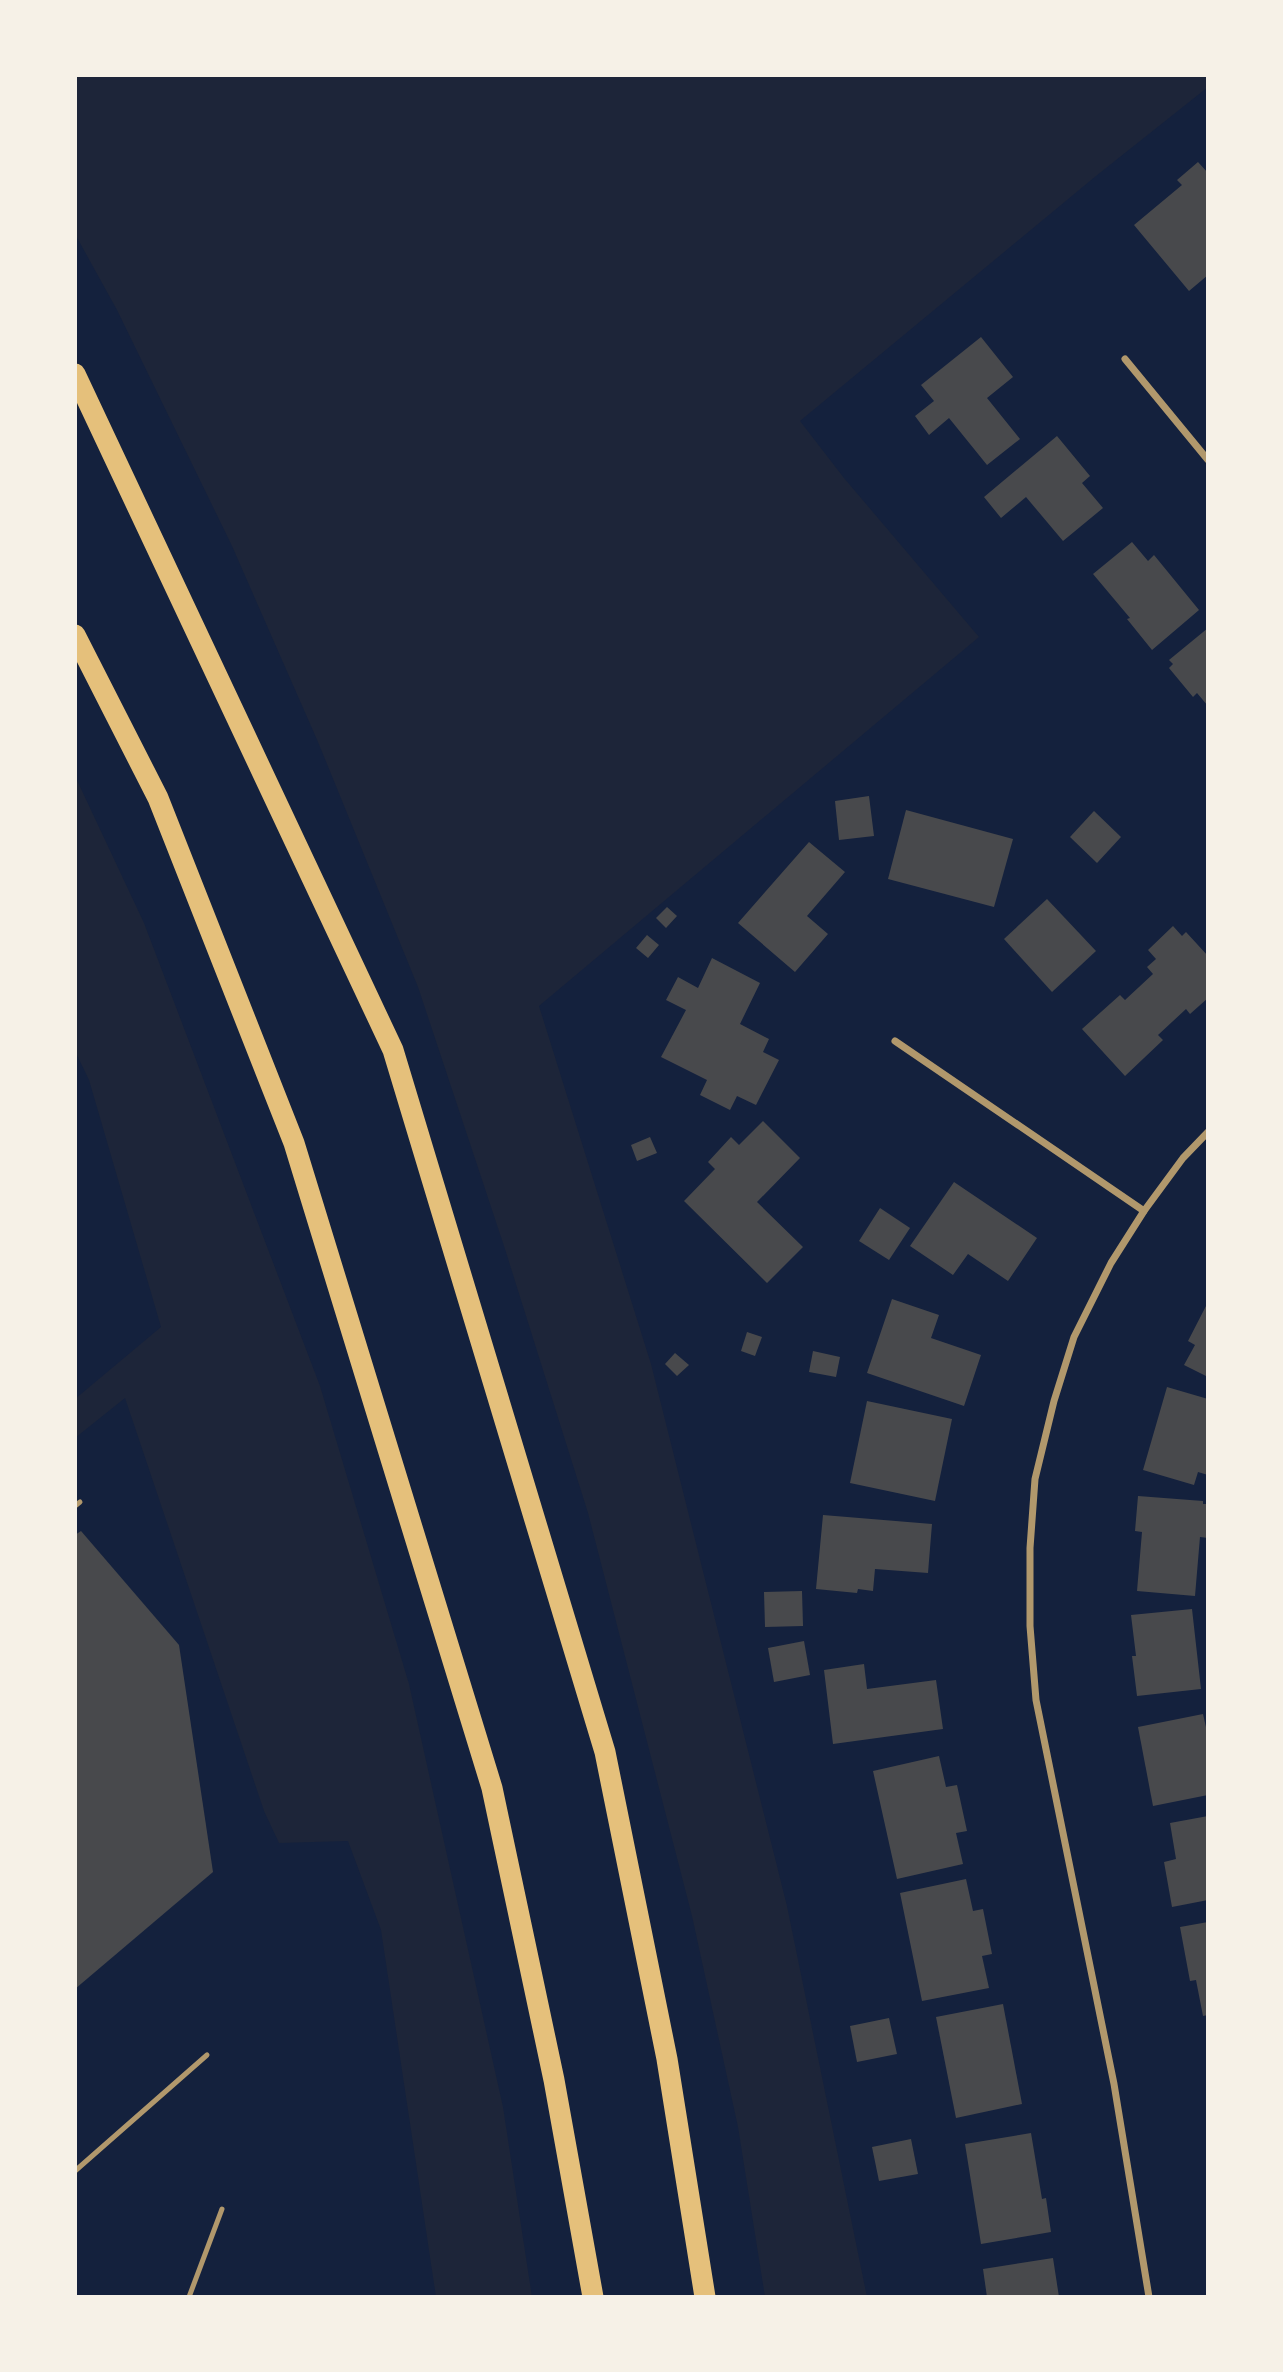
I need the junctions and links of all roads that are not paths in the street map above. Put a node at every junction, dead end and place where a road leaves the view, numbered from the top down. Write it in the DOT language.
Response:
graph roads {
  1 [pos="1125,359"];
  2 [pos="75,374"];
  3 [pos="1208,460"];
  4 [pos="75,635"];
  5 [pos="895,1041"];
  6 [pos="1208,1132"];
  7 [pos="1144,1211"];
  8 [pos="207,2055"];
  9 [pos="75,2171"];
  10 [pos="222,2209"];
  11 [pos="189,2297"];
  12 [pos="593,2297"];
  13 [pos="705,2297"];
  14 [pos="1149,2297"];
  1 -- 3 [label="street"];
  2 -- 13 [label="highway"];
  4 -- 12 [label="highway"];
  5 -- 7 [label="street"];
  6 -- 7 [label="street"];
  7 -- 14 [label="street"];
  8 -- 9 [label="lane"];
  10 -- 11 [label="lane"];
}
